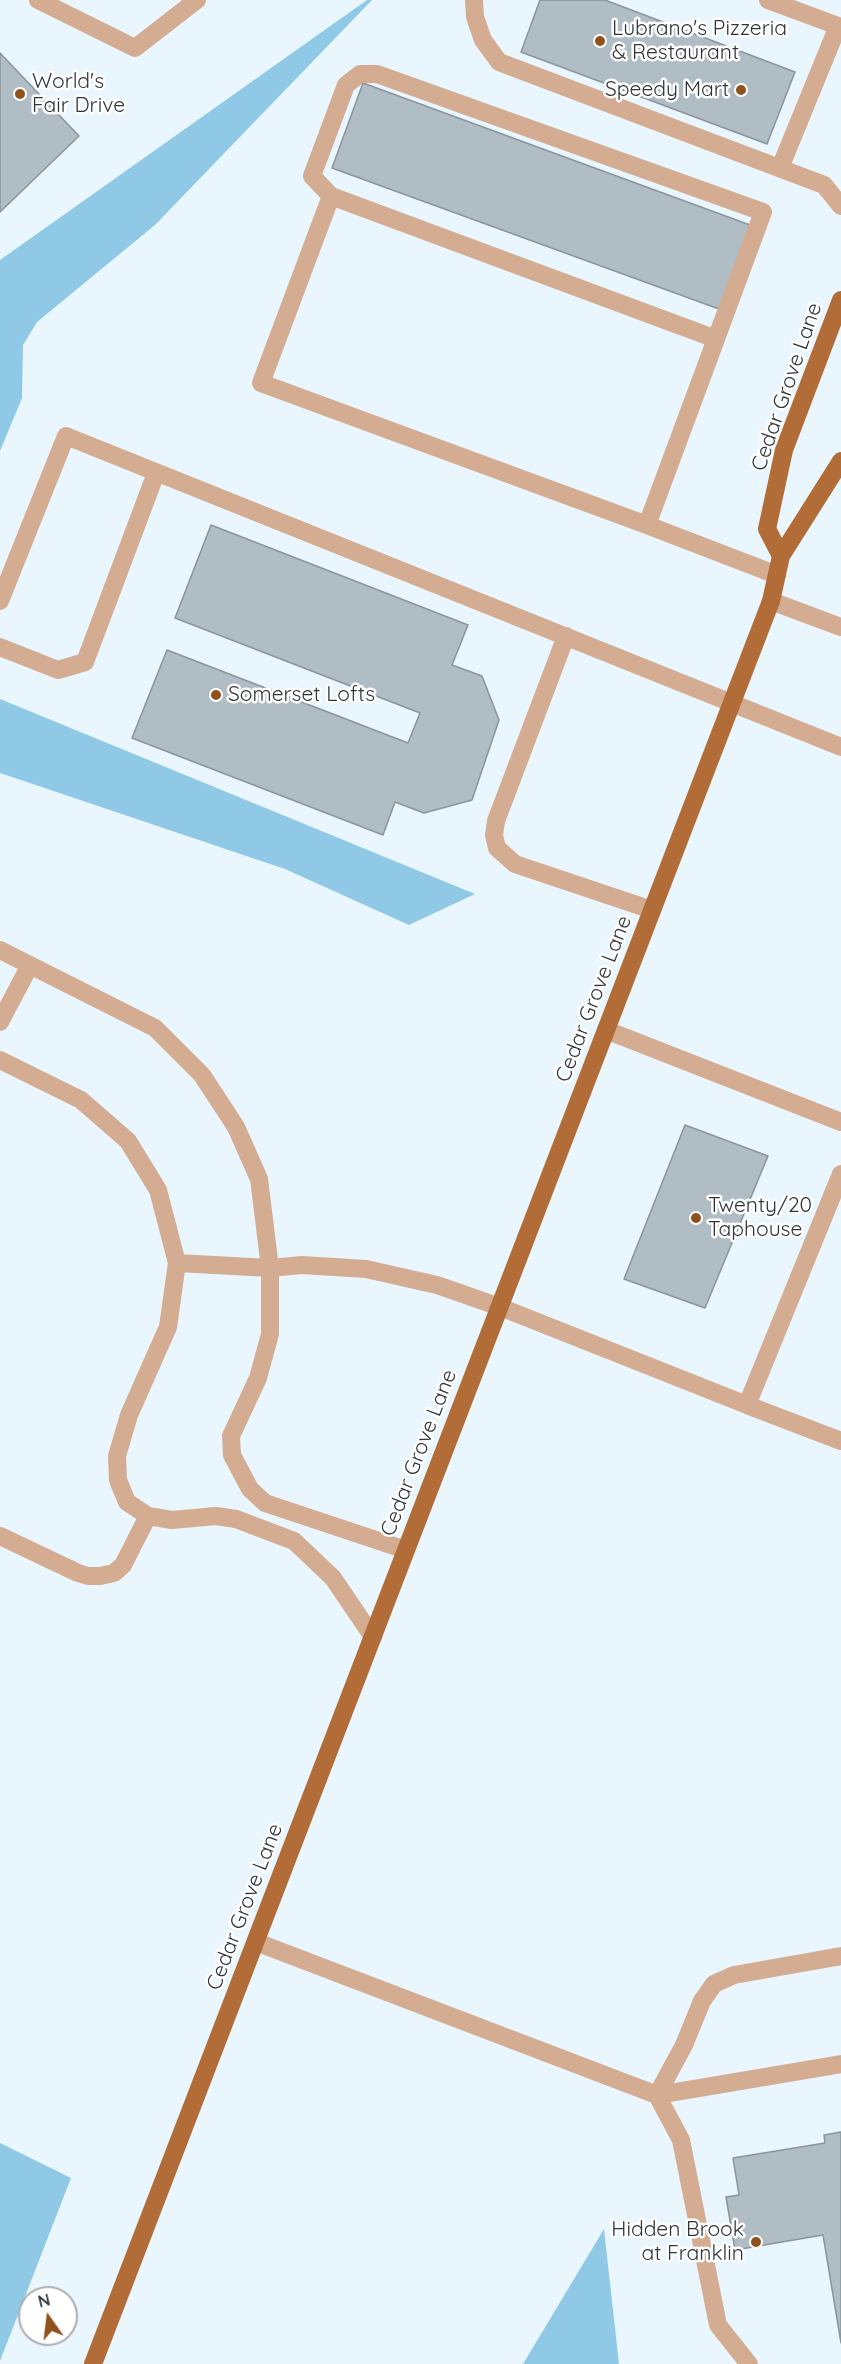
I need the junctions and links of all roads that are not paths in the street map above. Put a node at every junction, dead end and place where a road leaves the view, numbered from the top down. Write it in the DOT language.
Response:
graph roads {
  1 [pos="38,0"];
  2 [pos="197,0"];
  3 [pos="474,0"];
  4 [pos="768,0"];
  5 [pos="840,26"];
  6 [pos="780,168"];
  7 [pos="331,196"];
  8 [pos="841,206"];
  9 [pos="841,300"];
  10 [pos="716,339"];
  11 [pos="841,461"];
  12 [pos="156,472"];
  13 [pos="647,525"];
  14 [pos="781,556"];
  15 [pos="777,575"];
  16 [pos="0,601"];
  17 [pos="771,601"];
  18 [pos="841,627"];
  19 [pos="566,636"];
  20 [pos="0,647"];
  21 [pos="732,704"];
  22 [pos="841,747"];
  23 [pos="652,910"];
  24 [pos="0,950"];
  25 [pos="30,965"];
  26 [pos="0,1022"];
  27 [pos="606,1030"];
  28 [pos="0,1060"];
  29 [pos="841,1122"];
  30 [pos="841,1174"];
  31 [pos="177,1263"];
  32 [pos="270,1268"];
  33 [pos="500,1307"];
  34 [pos="747,1405"];
  35 [pos="841,1441"];
  36 [pos="148,1516"];
  37 [pos="0,1536"];
  38 [pos="406,1550"];
  39 [pos="373,1637"];
  40 [pos="256,1942"];
  41 [pos="841,1956"];
  42 [pos="841,2064"];
  43 [pos="657,2095"];
  44 [pos="93,2364"];
  45 [pos="749,2364"];
  1 -- 2 [label="lane"];
  3 -- 6 [label="lane"];
  4 -- 5 [label="lane"];
  5 -- 6 [label="lane"];
  6 -- 8 [label="lane"];
  7 -- 10 [label="lane"];
  7 -- 10 [label="lane"];
  7 -- 13 [label="lane"];
  9 -- 14 [label="main road, Cedar Grove Lane"];
  10 -- 13 [label="lane"];
  11 -- 14 [label="main road, Cedar Grove Lane"];
  12 -- 16 [label="lane"];
  12 -- 19 [label="lane"];
  12 -- 20 [label="lane"];
  13 -- 15 [label="lane"];
  14 -- 15 [label="main road, Cedar Grove Lane"];
  15 -- 17 [label="main road, Cedar Grove Lane"];
  17 -- 18 [label="lane"];
  17 -- 21 [label="main road, Cedar Grove Lane"];
  19 -- 21 [label="lane"];
  19 -- 23 [label="lane"];
  21 -- 22 [label="lane"];
  21 -- 23 [label="main road, Cedar Grove Lane"];
  23 -- 27 [label="main road, Cedar Grove Lane"];
  24 -- 25 [label="lane"];
  25 -- 26 [label="lane"];
  25 -- 32 [label="lane"];
  27 -- 29 [label="lane"];
  27 -- 33 [label="main road, Cedar Grove Lane"];
  28 -- 31 [label="lane"];
  30 -- 34 [label="lane"];
  31 -- 32 [label="lane"];
  31 -- 36 [label="lane"];
  32 -- 33 [label="lane"];
  32 -- 38 [label="lane"];
  33 -- 34 [label="lane"];
  33 -- 38 [label="main road, Cedar Grove Lane"];
  34 -- 35 [label="lane"];
  36 -- 37 [label="lane"];
  36 -- 39 [label="lane"];
  38 -- 39 [label="main road, Cedar Grove Lane"];
  39 -- 40 [label="main road, Cedar Grove Lane"];
  40 -- 43 [label="lane"];
  40 -- 44 [label="main road, Cedar Grove Lane"];
  41 -- 43 [label="lane"];
  42 -- 43 [label="lane"];
  43 -- 45 [label="lane"];
}
